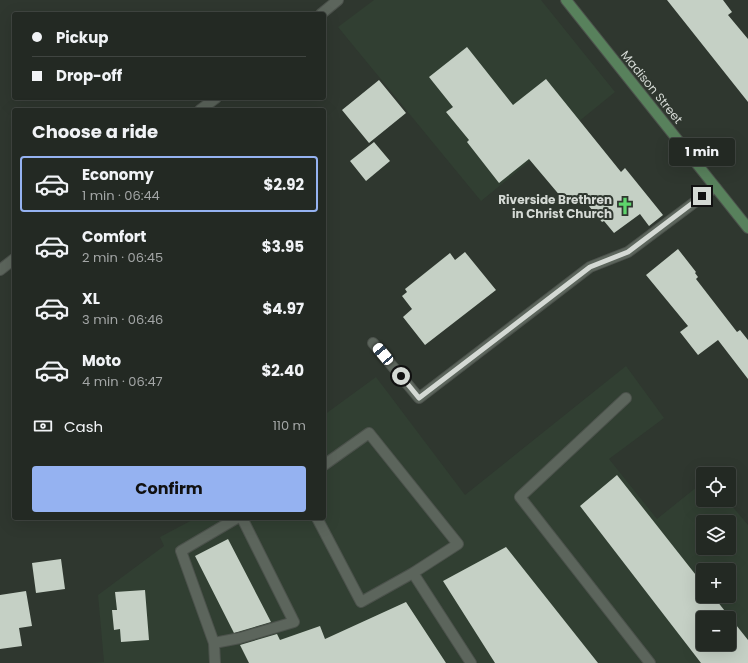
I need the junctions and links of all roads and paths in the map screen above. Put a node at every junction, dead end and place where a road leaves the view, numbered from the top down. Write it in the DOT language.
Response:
graph roads {
  1 [pos="338,0"];
  2 [pos="566,0"];
  3 [pos="323,12"];
  4 [pos="213,100"];
  5 [pos="203,108"];
  6 [pos="715,187"];
  7 [pos="748,228"];
  8 [pos="12,261"];
  9 [pos="0,270"];
  10 [pos="373,343"];
  11 [pos="626,398"];
  12 [pos="326,464"];
  13 [pos="234,520"];
  14 [pos="243,520"];
  15 [pos="318,520"];
  16 [pos="413,573"];
  17 [pos="214,643"];
  18 [pos="215,663"];
  19 [pos="470,663"];
  20 [pos="650,663"];
  1 -- 3 [label="street"];
  2 -- 6 [label="main road, Madison Street"];
  4 -- 5 [label="street"];
  6 -- 7 [label="main road, Madison Street"];
  6 -- 10 [label="street"];
  8 -- 9 [label="street"];
  11 -- 20 [label="street"];
  12 -- 16 [label="street"];
  13 -- 17 [label="street"];
  14 -- 17 [label="street"];
  15 -- 16 [label="street"];
  16 -- 19 [label="street"];
  17 -- 18 [label="street"];
}
